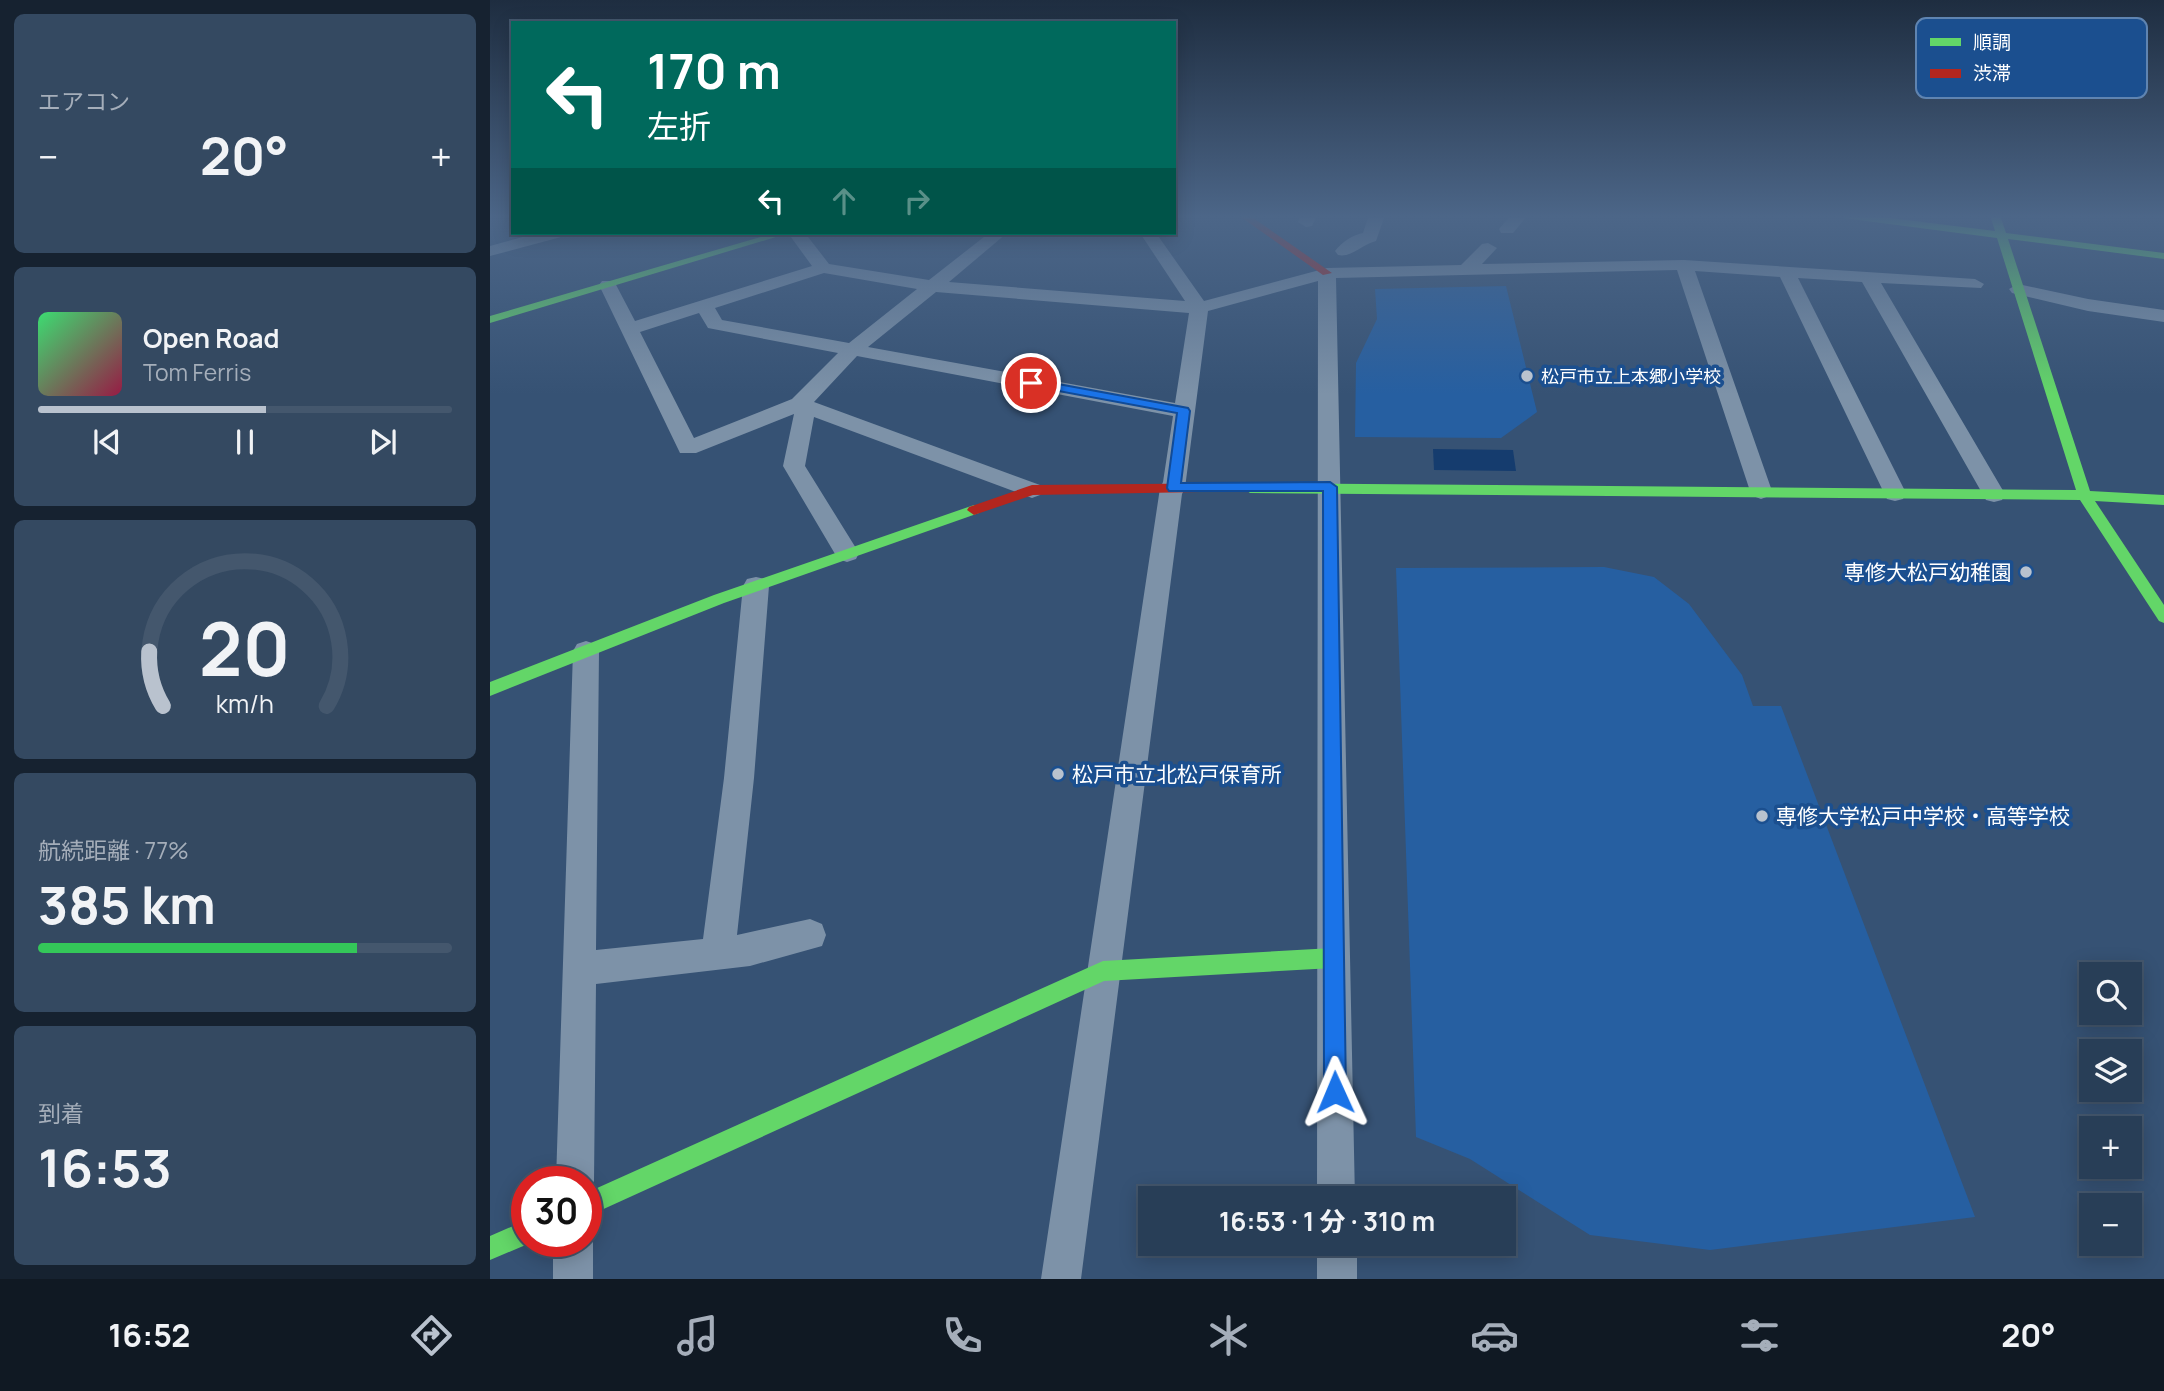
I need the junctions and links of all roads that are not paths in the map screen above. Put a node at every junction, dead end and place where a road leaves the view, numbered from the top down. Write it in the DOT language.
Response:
graph roads {
  1 [pos="643,275"];
  2 [pos="801,275"];
  3 [pos="863,275"];
  4 [pos="946,275"];
  5 [pos="1176,275"];
  6 [pos="1297,275"];
  7 [pos="1335,275"];
  8 [pos="1687,275"];
  9 [pos="1788,275"];
  10 [pos="1821,275"];
  11 [pos="2014,275"];
  12 [pos="1868,277"];
  13 [pos="1975,284"];
  14 [pos="608,285"];
  15 [pos="932,286"];
  16 [pos="2018,289"];
  17 [pos="704,306"];
  18 [pos="1199,308"];
  19 [pos="490,320"];
  20 [pos="2163,327"];
  21 [pos="629,329"];
  22 [pos="852,350"];
  23 [pos="802,405"];
  24 [pos="1183,411"];
  25 [pos="1330,487"];
  26 [pos="1172,488"];
  27 [pos="1032,490"];
  28 [pos="1761,491"];
  29 [pos="1895,493"];
  30 [pos="1994,494"];
  31 [pos="2084,495"];
  32 [pos="2164,500"];
  33 [pos="847,553"];
  34 [pos="756,586"];
  35 [pos="2164,617"];
  36 [pos="586,651"];
  37 [pos="490,689"];
  38 [pos="810,936"];
  39 [pos="718,954"];
  40 [pos="1333,958"];
  41 [pos="581,969"];
  42 [pos="1103,971"];
  43 [pos="575,1166"];
  44 [pos="1336,1186"];
  45 [pos="602,1198"];
  46 [pos="511,1239"];
  47 [pos="490,1248"];
  48 [pos="1337,1256"];
  49 [pos="573,1257"];
  50 [pos="573,1279"];
  51 [pos="1061,1279"];
  52 [pos="1337,1279"];
  1 -- 14 [label="street"];
  2 -- 17 [label="street"];
  3 -- 15 [label="street"];
  4 -- 15 [label="street"];
  5 -- 18 [label="street"];
  6 -- 18 [label="street"];
  7 -- 25 [label="street"];
  8 -- 28 [label="street"];
  9 -- 29 [label="street"];
  10 -- 12 [label="street"];
  11 -- 16 [label="street"];
  12 -- 13 [label="street"];
  12 -- 30 [label="street"];
  14 -- 19 [label="street"];
  14 -- 21 [label="street"];
  15 -- 18 [label="street"];
  15 -- 22 [label="street"];
  16 -- 20 [label="street"];
  16 -- 31 [label="street"];
  17 -- 21 [label="street"];
  17 -- 22 [label="street"];
  18 -- 24 [label="street"];
  21 -- 23 [label="street"];
  22 -- 23 [label="street"];
  22 -- 24 [label="street"];
  23 -- 27 [label="street"];
  23 -- 33 [label="street"];
  24 -- 26 [label="street"];
  25 -- 26 [label="street"];
  25 -- 28 [label="street"];
  25 -- 40 [label="street"];
  26 -- 27 [label="street"];
  26 -- 42 [label="street"];
  27 -- 33 [label="street"];
  28 -- 29 [label="street"];
  29 -- 30 [label="street"];
  30 -- 31 [label="street"];
  31 -- 32 [label="street"];
  31 -- 35 [label="street"];
  33 -- 34 [label="street"];
  34 -- 36 [label="street"];
  34 -- 39 [label="street"];
  36 -- 37 [label="street"];
  36 -- 41 [label="street"];
  38 -- 39 [label="street"];
  39 -- 41 [label="street"];
  40 -- 42 [label="street"];
  40 -- 44 [label="street"];
  41 -- 43 [label="street"];
  42 -- 45 [label="street"];
  42 -- 51 [label="street"];
  46 -- 47 [label="street"];
  48 -- 52 [label="street"];
  49 -- 50 [label="street"];
}
